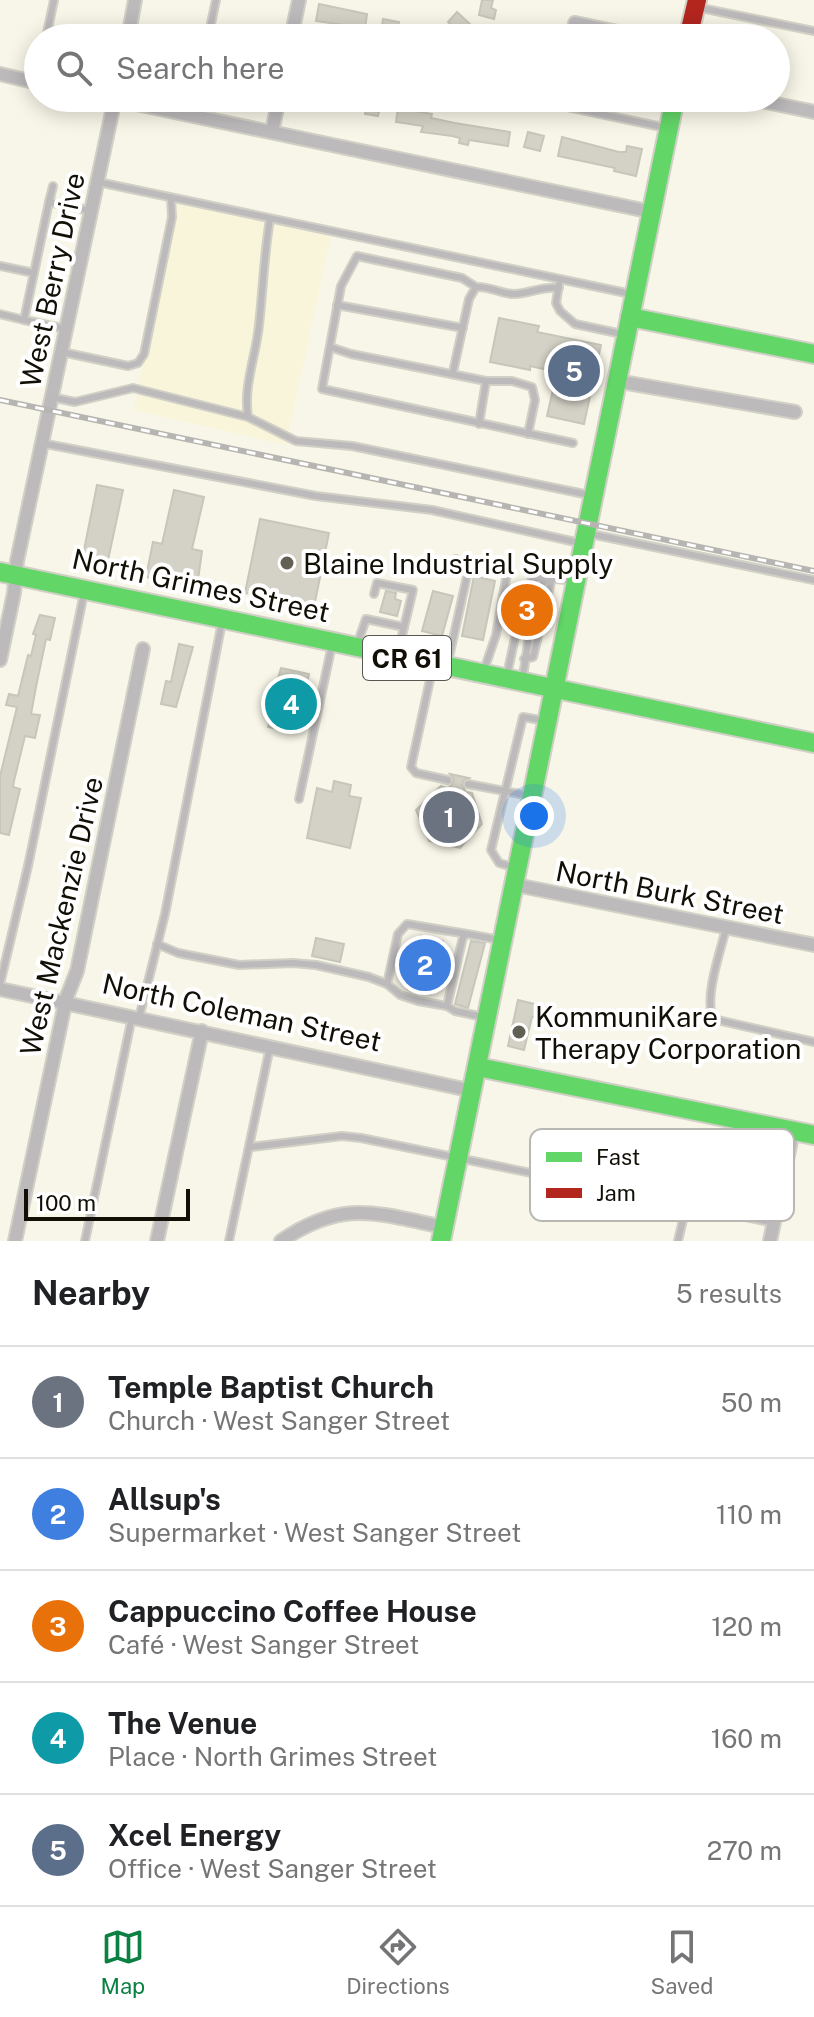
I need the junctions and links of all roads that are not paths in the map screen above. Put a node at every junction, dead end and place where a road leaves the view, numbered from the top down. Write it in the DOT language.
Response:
graph roads {
  1 [pos="54,0"];
  2 [pos="135,0"];
  3 [pos="216,0"];
  4 [pos="299,0"];
  5 [pos="696,3"];
  6 [pos="575,23"];
  7 [pos="49,24"];
  8 [pos="131,24"];
  9 [pos="211,24"];
  10 [pos="294,24"];
  11 [pos="580,24"];
  12 [pos="691,24"];
  13 [pos="784,24"];
  14 [pos="790,25"];
  15 [pos="814,31"];
  16 [pos="0,74"];
  17 [pos="24,80"];
  18 [pos="790,107"];
  19 [pos="110,112"];
  20 [pos="174,112"];
  21 [pos="193,112"];
  22 [pos="276,112"];
  23 [pos="590,112"];
  24 [pos="672,112"];
  25 [pos="814,112"];
  26 [pos="192,116"];
  27 [pos="669,129"];
  28 [pos="272,132"];
  29 [pos="97,182"];
  30 [pos="53,186"];
  31 [pos="171,198"];
  32 [pos="49,202"];
  33 [pos="91,211"];
  34 [pos="652,212"];
  35 [pos="270,219"];
  36 [pos="0,268"];
  37 [pos="34,273"];
  38 [pos="559,279"];
  39 [pos="476,287"];
  40 [pos="559,288"];
  41 [pos="634,295"];
  42 [pos="337,305"];
  43 [pos="0,314"];
  44 [pos="24,320"];
  45 [pos="628,326"];
  46 [pos="463,328"];
  47 [pos="66,329"];
  48 [pos="330,347"];
  49 [pos="62,352"];
  50 [pos="814,354"];
  51 [pos="453,372"];
  52 [pos="486,381"];
  53 [pos="616,381"];
  54 [pos="51,397"];
  55 [pos="795,412"];
  56 [pos="248,417"];
  57 [pos="479,424"];
  58 [pos="528,434"];
  59 [pos="41,443"];
  60 [pos="573,443"];
  61 [pos="592,496"];
  62 [pos="583,538"];
  63 [pos="456,559"];
  64 [pos="509,562"];
  65 [pos="8,573"];
  66 [pos="550,578"];
  67 [pos="814,580"];
  68 [pos="575,582"];
  69 [pos="85,590"];
  70 [pos="374,594"];
  71 [pos="524,597"];
  72 [pos="536,600"];
  73 [pos="520,614"];
  74 [pos="532,617"];
  75 [pos="223,618"];
  76 [pos="404,627"];
  77 [pos="333,642"];
  78 [pos="357,647"];
  79 [pos="143,649"];
  80 [pos="397,655"];
  81 [pos="524,659"];
  82 [pos="0,660"];
  83 [pos="440,665"];
  84 [pos="482,674"];
  85 [pos="514,680"];
  86 [pos="556,689"];
  87 [pos="549,722"];
  88 [pos="814,743"];
  89 [pos="448,780"];
  90 [pos="468,784"];
  91 [pos="507,792"];
  92 [pos="534,797"];
  93 [pos="299,799"];
  94 [pos="517,877"];
  95 [pos="726,927"];
  96 [pos="467,934"];
  97 [pos="504,941"];
  98 [pos="157,944"];
  99 [pos="814,945"];
  100 [pos="387,984"];
  101 [pos="0,987"];
  102 [pos="65,1003"];
  103 [pos="447,1006"];
  104 [pos="136,1017"];
  105 [pos="489,1018"];
  106 [pos="202,1031"];
  107 [pos="814,1042"];
  108 [pos="270,1047"];
  109 [pos="478,1067"];
  110 [pos="473,1091"];
  111 [pos="783,1129"];
  112 [pos="794,1131"];
  113 [pos="814,1135"];
  114 [pos="251,1147"];
  115 [pos="458,1158"];
  116 [pos="530,1173"];
  117 [pos="683,1221"];
  118 [pos="763,1221"];
  119 [pos="774,1223"];
  120 [pos="442,1234"];
  121 [pos="15,1241"];
  122 [pos="85,1241"];
  123 [pos="157,1241"];
  124 [pos="229,1241"];
  125 [pos="281,1241"];
  126 [pos="678,1241"];
  127 [pos="770,1241"];
  1 -- 7 [label="lane"];
  2 -- 8 [label="street"];
  3 -- 9 [label="lane"];
  4 -- 10 [label="street"];
  5 -- 12 [label="main road"];
  5 -- 13 [label="lane"];
  6 -- 11 [label="street"];
  14 -- 15 [label="lane"];
  16 -- 17 [label="street"];
  18 -- 25 [label="street"];
  19 -- 29 [label="street, West Berry Drive"];
  20 -- 26 [label="street"];
  21 -- 26 [label="lane"];
  22 -- 28 [label="street"];
  23 -- 27 [label="lane"];
  24 -- 27 [label="main road"];
  26 -- 28 [label="street"];
  27 -- 34 [label="main road"];
  28 -- 34 [label="street"];
  29 -- 31 [label="lane"];
  29 -- 33 [label="street, West Berry Drive"];
  30 -- 32 [label="lane"];
  31 -- 35 [label="lane"];
  31 -- 49 [label="lane"];
  32 -- 33 [label="lane"];
  32 -- 37 [label="lane"];
  33 -- 47 [label="street, West Berry Drive"];
  34 -- 41 [label="main road"];
  35 -- 38 [label="lane"];
  35 -- 56 [label="lane"];
  36 -- 37 [label="lane"];
  37 -- 44 [label="lane"];
  38 -- 40 [label="lane"];
  38 -- 41 [label="lane"];
  39 -- 40 [label="lane"];
  39 -- 42 [label="lane"];
  39 -- 46 [label="lane"];
  40 -- 45 [label="lane"];
  41 -- 45 [label="main road"];
  42 -- 46 [label="lane"];
  42 -- 48 [label="lane"];
  43 -- 44 [label="lane"];
  44 -- 47 [label="lane"];
  45 -- 50 [label="main road"];
  45 -- 53 [label="main road"];
  46 -- 51 [label="lane"];
  47 -- 49 [label="street, West Berry Drive"];
  48 -- 51 [label="lane"];
  48 -- 57 [label="lane"];
  49 -- 54 [label="street, West Berry Drive"];
  51 -- 52 [label="lane"];
  52 -- 57 [label="lane"];
  52 -- 58 [label="lane"];
  53 -- 55 [label="street"];
  53 -- 61 [label="main road"];
  54 -- 56 [label="lane"];
  54 -- 59 [label="street, West Berry Drive"];
  56 -- 61 [label="lane"];
  57 -- 58 [label="lane"];
  58 -- 60 [label="lane"];
  59 -- 62 [label="lane"];
  59 -- 65 [label="street, West Berry Drive"];
  61 -- 62 [label="main road"];
  62 -- 67 [label="lane"];
  62 -- 68 [label="main road"];
  63 -- 83 [label="lane"];
  64 -- 84 [label="lane"];
  65 -- 69 [label="main road, North Grimes Street / CR 61"];
  65 -- 82 [label="street, West Berry Drive"];
  66 -- 68 [label="lane"];
  66 -- 71 [label="lane"];
  66 -- 72 [label="lane"];
  66 -- 81 [label="lane"];
  68 -- 86 [label="main road"];
  69 -- 75 [label="main road, North Grimes Street / CR 61"];
  69 -- 101 [label="lane"];
  70 -- 76 [label="lane"];
  73 -- 85 [label="lane"];
  74 -- 81 [label="lane"];
  75 -- 77 [label="main road, North Grimes Street / CR 61"];
  75 -- 98 [label="lane"];
  76 -- 78 [label="lane"];
  76 -- 80 [label="lane"];
  77 -- 78 [label="main road, North Grimes Street / CR 61"];
  77 -- 93 [label="lane"];
  78 -- 80 [label="main road, North Grimes Street / CR 61"];
  79 -- 102 [label="street, West Mackenzie Drive"];
  80 -- 83 [label="main road, North Grimes Street / CR 61"];
  81 -- 85 [label="lane"];
  83 -- 84 [label="main road, North Grimes Street / CR 61"];
  83 -- 89 [label="lane"];
  84 -- 85 [label="main road, North Grimes Street / CR 61"];
  85 -- 86 [label="main road, North Grimes Street / CR 61"];
  86 -- 87 [label="main road"];
  86 -- 88 [label="main road, North Grimes Street / CR 61"];
  87 -- 91 [label="lane"];
  87 -- 92 [label="main road"];
  90 -- 91 [label="lane"];
  91 -- 92 [label="lane"];
  91 -- 94 [label="lane"];
  92 -- 94 [label="main road"];
  94 -- 95 [label="street, North Burk Street"];
  94 -- 97 [label="main road"];
  95 -- 99 [label="street, North Burk Street"];
  95 -- 107 [label="lane"];
  96 -- 97 [label="lane"];
  96 -- 100 [label="lane"];
  96 -- 103 [label="lane"];
  97 -- 105 [label="main road"];
  98 -- 100 [label="lane"];
  98 -- 104 [label="lane"];
  100 -- 103 [label="lane"];
  101 -- 102 [label="street, North Coleman Street"];
  102 -- 104 [label="street, North Coleman Street"];
  102 -- 121 [label="street, West Mackenzie Drive"];
  103 -- 105 [label="lane"];
  104 -- 106 [label="street, North Coleman Street"];
  104 -- 122 [label="lane"];
  105 -- 109 [label="main road"];
  106 -- 108 [label="street, North Coleman Street"];
  106 -- 123 [label="street"];
  108 -- 110 [label="street, North Coleman Street"];
  108 -- 114 [label="lane"];
  109 -- 110 [label="main road"];
  109 -- 111 [label="main road"];
  110 -- 115 [label="main road"];
  112 -- 113 [label="main road"];
  114 -- 115 [label="lane"];
  114 -- 124 [label="lane"];
  115 -- 116 [label="lane"];
  115 -- 120 [label="main road"];
  117 -- 126 [label="lane"];
  118 -- 119 [label="lane"];
  119 -- 127 [label="street"];
  120 -- 125 [label="street"];
}
